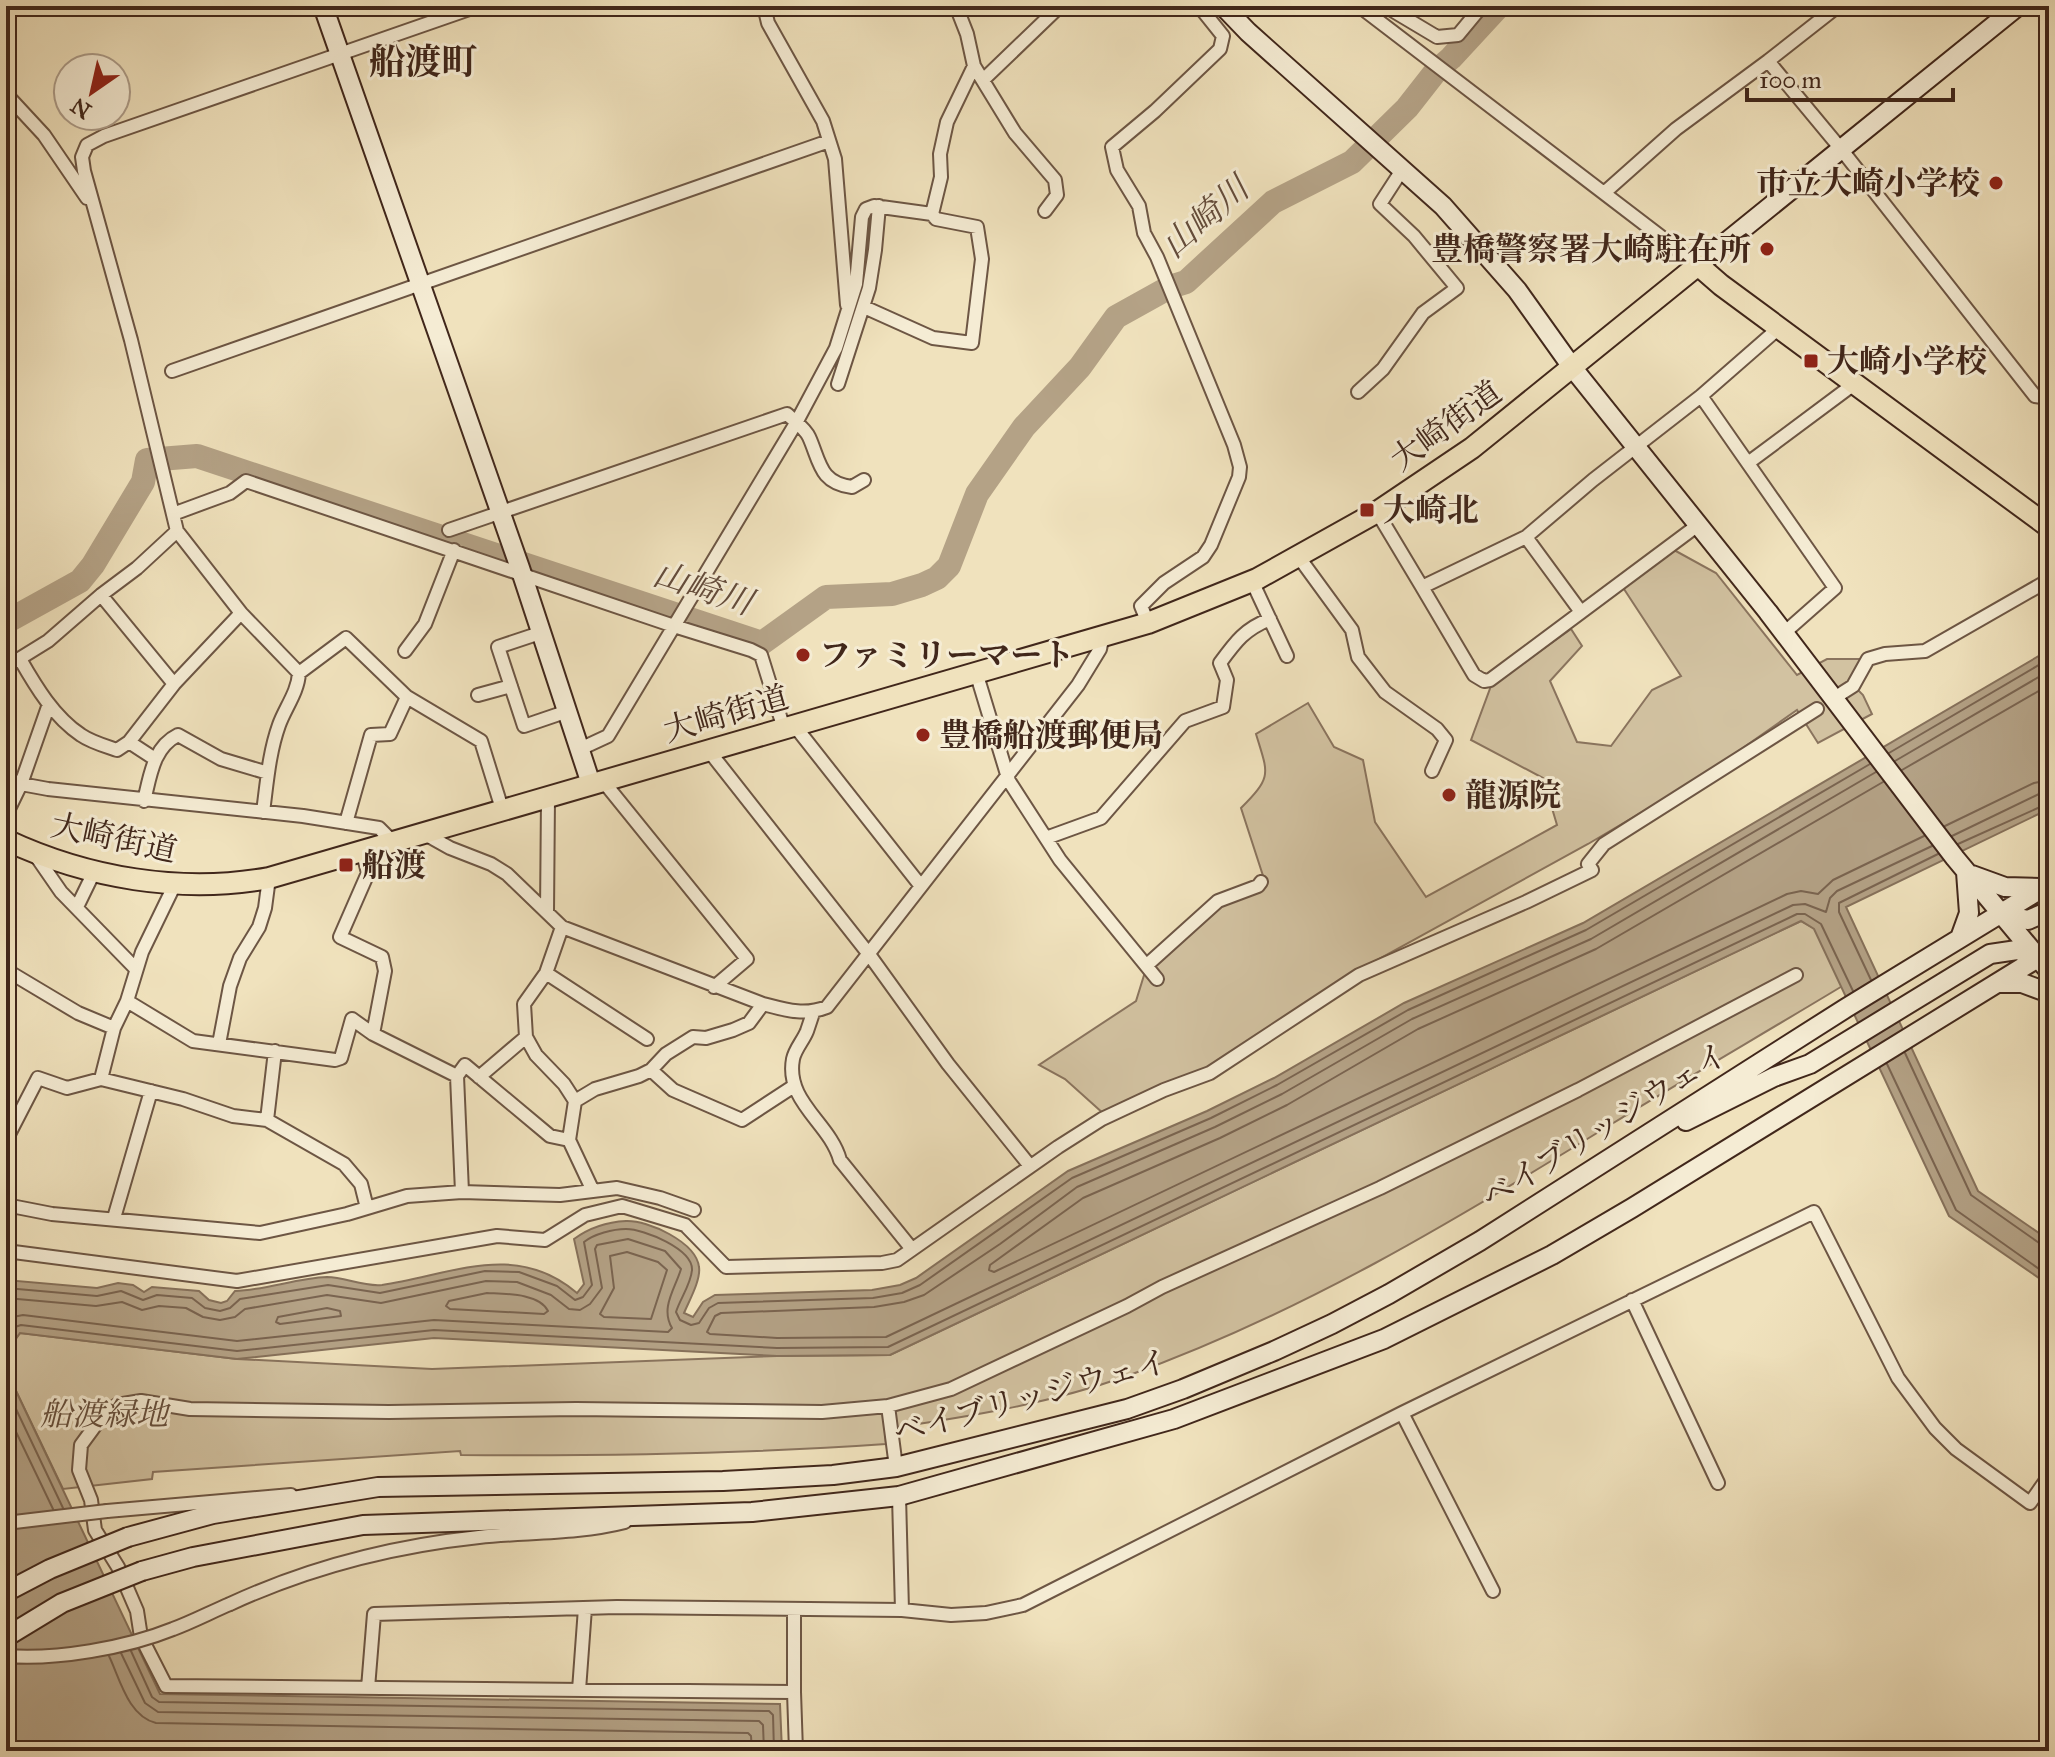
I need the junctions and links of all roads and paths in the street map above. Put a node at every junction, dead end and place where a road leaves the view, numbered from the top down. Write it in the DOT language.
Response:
graph roads {
  1 [pos="323,6"];
  2 [pos="478,6"];
  3 [pos="764,6"];
  4 [pos="956,6"];
  5 [pos="1060,6"];
  6 [pos="1199,6"];
  7 [pos="1223,6"];
  8 [pos="1359,6"];
  9 [pos="1385,6"];
  10 [pos="1482,6"];
  11 [pos="1838,6"];
  12 [pos="2018,6"];
  13 [pos="340,54"];
  14 [pos="1768,61"];
  15 [pos="974,66"];
  16 [pos="983,80"];
  17 [pos="6,94"];
  18 [pos="829,141"];
  19 [pos="1841,149"];
  20 [pos="1402,170"];
  21 [pos="1604,193"];
  22 [pos="879,206"];
  23 [pos="95,211"];
  24 [pos="1045,211"];
  25 [pos="932,214"];
  26 [pos="1698,265"];
  27 [pos="422,285"];
  28 [pos="864,307"];
  29 [pos="848,310"];
  30 [pos="1780,327"];
  31 [pos="1572,367"];
  32 [pos="172,371"];
  33 [pos="838,384"];
  34 [pos="1854,384"];
  35 [pos="1358,392"];
  36 [pos="1701,396"];
  37 [pos="2049,398"];
  38 [pos="796,423"];
  39 [pos="1636,447"];
  40 [pos="1748,463"];
  41 [pos="864,480"];
  42 [pos="500,510"];
  43 [pos="1377,512"];
  44 [pos="173,514"];
  45 [pos="1698,525"];
  46 [pos="2049,527"];
  47 [pos="449,530"];
  48 [pos="177,531"];
  49 [pos="1526,537"];
  50 [pos="454,550"];
  51 [pos="1298,556"];
  52 [pos="519,565"];
  53 [pos="2049,580"];
  54 [pos="1252,581"];
  55 [pos="1422,587"];
  56 [pos="101,595"];
  57 [pos="1581,612"];
  58 [pos="241,613"];
  59 [pos="1270,619"];
  60 [pos="678,620"];
  61 [pos="1148,623"];
  62 [pos="543,632"];
  63 [pos="1784,633"];
  64 [pos="1103,635"];
  65 [pos="405,651"];
  66 [pos="1287,656"];
  67 [pos="20,659"];
  68 [pos="6,667"];
  69 [pos="976,672"];
  70 [pos="299,673"];
  71 [pos="174,684"];
  72 [pos="511,686"];
  73 [pos="1842,693"];
  74 [pos="478,695"];
  75 [pos="407,697"];
  76 [pos="49,704"];
  77 [pos="1817,709"];
  78 [pos="568,711"];
  79 [pos="789,727"];
  80 [pos="129,742"];
  81 [pos="580,749"];
  82 [pos="709,751"];
  83 [pos="155,759"];
  84 [pos="1432,771"];
  85 [pos="268,773"];
  86 [pos="1007,773"];
  87 [pos="6,777"];
  88 [pos="597,782"];
  89 [pos="21,784"];
  90 [pos="548,798"];
  91 [pos="144,801"];
  92 [pos="263,812"];
  93 [pos="503,812"];
  94 [pos="6,815"];
  95 [pos="346,823"];
  96 [pos="425,834"];
  97 [pos="1046,838"];
  98 [pos="6,840"];
  99 [pos="394,843"];
  100 [pos="34,853"];
  101 [pos="363,853"];
  102 [pos="1961,865"];
  103 [pos="94,872"];
  104 [pos="269,878"];
  105 [pos="1261,882"];
  106 [pos="175,884"];
  107 [pos="920,885"];
  108 [pos="2045,886"];
  109 [pos="77,907"];
  110 [pos="2049,911"];
  111 [pos="547,912"];
  112 [pos="2000,914"];
  113 [pos="562,927"];
  114 [pos="1960,938"];
  115 [pos="868,953"];
  116 [pos="2045,960"];
  117 [pos="1147,965"];
  118 [pos="136,969"];
  119 [pos="6,970"];
  120 [pos="546,973"];
  121 [pos="1796,975"];
  122 [pos="1157,979"];
  123 [pos="1997,983"];
  124 [pos="714,987"];
  125 [pos="2049,993"];
  126 [pos="127,1001"];
  127 [pos="763,1004"];
  128 [pos="813,1013"];
  129 [pos="114,1028"];
  130 [pos="373,1034"];
  131 [pos="526,1037"];
  132 [pos="647,1039"];
  133 [pos="219,1044"];
  134 [pos="275,1051"];
  135 [pos="651,1070"];
  136 [pos="457,1076"];
  137 [pos="479,1077"];
  138 [pos="101,1079"];
  139 [pos="794,1086"];
  140 [pos="151,1091"];
  141 [pos="575,1101"];
  142 [pos="267,1120"];
  143 [pos="6,1140"];
  144 [pos="569,1140"];
  145 [pos="1639,1141"];
  146 [pos="1030,1166"];
  147 [pos="596,1191"];
  148 [pos="462,1192"];
  149 [pos="6,1205"];
  150 [pos="367,1208"];
  151 [pos="604,1210"];
  152 [pos="694,1210"];
  153 [pos="114,1218"];
  154 [pos="911,1248"];
  155 [pos="6,1251"];
  156 [pos="1632,1300"];
  157 [pos="888,1406"];
  158 [pos="1402,1413"];
  159 [pos="896,1467"];
  160 [pos="2049,1476"];
  161 [pos="1718,1483"];
  162 [pos="314,1495"];
  163 [pos="899,1496"];
  164 [pos="644,1518"];
  165 [pos="6,1523"];
  166 [pos="1493,1591"];
  167 [pos="6,1592"];
  168 [pos="585,1608"];
  169 [pos="794,1609"];
  170 [pos="902,1610"];
  171 [pos="6,1637"];
  172 [pos="6,1656"];
  173 [pos="368,1688"];
  174 [pos="579,1690"];
  175 [pos="794,1692"];
  176 [pos="796,1751"];
  1 -- 13 [label="street"];
  2 -- 13 [label="street"];
  3 -- 18 [label="street"];
  4 -- 15 [label="street"];
  5 -- 16 [label="street"];
  6 -- 61 [label="street"];
  7 -- 20 [label="street"];
  8 -- 21 [label="street"];
  9 -- 10 [label="street"];
  11 -- 14 [label="street"];
  12 -- 19 [label="street"];
  13 -- 23 [label="street"];
  13 -- 27 [label="street"];
  14 -- 19 [label="street"];
  14 -- 21 [label="street"];
  15 -- 16 [label="street"];
  15 -- 25 [label="street"];
  16 -- 24 [label="street"];
  17 -- 23 [label="street"];
  18 -- 27 [label="street"];
  18 -- 29 [label="street"];
  19 -- 26 [label="street"];
  19 -- 37 [label="street"];
  20 -- 31 [label="street"];
  20 -- 35 [label="street"];
  21 -- 26 [label="street"];
  22 -- 25 [label="street"];
  22 -- 28 [label="street"];
  22 -- 29 [label="street"];
  23 -- 44 [label="street"];
  25 -- 28 [label="street"];
  26 -- 30 [label="main road"];
  26 -- 31 [label="main road, 大崎街道"];
  27 -- 32 [label="street"];
  27 -- 42 [label="street"];
  28 -- 33 [label="street"];
  29 -- 38 [label="street"];
  30 -- 34 [label="main road"];
  30 -- 36 [label="street"];
  31 -- 39 [label="street"];
  31 -- 43 [label="main road, 大崎街道"];
  34 -- 40 [label="street"];
  34 -- 46 [label="main road"];
  36 -- 39 [label="street"];
  36 -- 40 [label="street"];
  38 -- 41 [label="street"];
  38 -- 42 [label="street"];
  38 -- 60 [label="street"];
  39 -- 45 [label="street"];
  39 -- 49 [label="street"];
  40 -- 63 [label="street"];
  42 -- 47 [label="street"];
  42 -- 52 [label="street"];
  43 -- 51 [label="main road, 大崎街道"];
  43 -- 55 [label="street"];
  44 -- 48 [label="street"];
  44 -- 50 [label="street"];
  45 -- 57 [label="street"];
  45 -- 63 [label="street"];
  48 -- 56 [label="street"];
  48 -- 58 [label="street"];
  49 -- 55 [label="street"];
  49 -- 57 [label="street"];
  50 -- 52 [label="street"];
  50 -- 65 [label="street"];
  51 -- 54 [label="main road, 大崎街道"];
  51 -- 84 [label="street"];
  52 -- 60 [label="street"];
  52 -- 62 [label="street"];
  53 -- 73 [label="street"];
  54 -- 59 [label="street"];
  54 -- 61 [label="main road, 大崎街道"];
  55 -- 57 [label="street"];
  56 -- 67 [label="street"];
  56 -- 71 [label="street"];
  58 -- 70 [label="street"];
  58 -- 71 [label="street"];
  59 -- 66 [label="street"];
  59 -- 97 [label="street"];
  60 -- 79 [label="street"];
  60 -- 81 [label="street"];
  61 -- 64 [label="main road, 大崎街道"];
  62 -- 72 [label="street"];
  62 -- 78 [label="street"];
  63 -- 102 [label="street"];
  64 -- 69 [label="main road, 大崎街道"];
  64 -- 86 [label="street"];
  67 -- 68 [label="street"];
  67 -- 76 [label="street"];
  69 -- 79 [label="main road, 大崎街道"];
  69 -- 86 [label="street"];
  70 -- 75 [label="street"];
  70 -- 85 [label="street"];
  71 -- 80 [label="street"];
  72 -- 74 [label="street"];
  72 -- 78 [label="street"];
  75 -- 93 [label="street"];
  75 -- 95 [label="street"];
  76 -- 80 [label="street"];
  76 -- 89 [label="street"];
  77 -- 146 [label="street"];
  78 -- 81 [label="street"];
  79 -- 82 [label="main road, 大崎街道"];
  79 -- 107 [label="street"];
  80 -- 83 [label="street"];
  81 -- 88 [label="street"];
  82 -- 88 [label="main road, 大崎街道"];
  82 -- 115 [label="street"];
  83 -- 85 [label="street"];
  83 -- 91 [label="street"];
  85 -- 92 [label="street"];
  86 -- 97 [label="street"];
  86 -- 107 [label="street"];
  87 -- 89 [label="street"];
  88 -- 90 [label="main road, 大崎街道"];
  88 -- 124 [label="street"];
  89 -- 91 [label="street"];
  89 -- 94 [label="street"];
  90 -- 93 [label="main road, 大崎街道"];
  90 -- 111 [label="street"];
  91 -- 92 [label="street"];
  92 -- 95 [label="street"];
  93 -- 96 [label="main road, 大崎街道"];
  95 -- 99 [label="street"];
  96 -- 99 [label="main road, 大崎街道"];
  96 -- 111 [label="street"];
  97 -- 117 [label="street"];
  98 -- 100 [label="main road, 大崎街道"];
  99 -- 101 [label="main road, 大崎街道"];
  100 -- 103 [label="main road, 大崎街道"];
  100 -- 109 [label="street"];
  101 -- 104 [label="main road, 大崎街道"];
  101 -- 130 [label="street"];
  102 -- 108 [label="street"];
  102 -- 112 [label="street"];
  102 -- 114 [label="street"];
  103 -- 106 [label="main road, 大崎街道"];
  103 -- 109 [label="street"];
  104 -- 106 [label="main road, 大崎街道"];
  104 -- 133 [label="street"];
  105 -- 117 [label="street"];
  106 -- 118 [label="street"];
  107 -- 115 [label="street"];
  108 -- 112 [label="street, ベイブリッジウェイ"];
  109 -- 118 [label="street"];
  110 -- 112 [label="street"];
  111 -- 113 [label="street"];
  112 -- 114 [label="street, ベイブリッジウェイ"];
  112 -- 116 [label="street"];
  113 -- 120 [label="street"];
  113 -- 124 [label="street"];
  114 -- 145 [label="street, ベイブリッジウェイ"];
  115 -- 128 [label="street"];
  115 -- 146 [label="street"];
  116 -- 123 [label="street, ベイブリッジウェイ"];
  116 -- 145 [label="street"];
  117 -- 122 [label="street"];
  118 -- 126 [label="street"];
  119 -- 129 [label="street"];
  120 -- 131 [label="street"];
  120 -- 132 [label="street"];
  121 -- 157 [label="street"];
  123 -- 125 [label="street"];
  123 -- 163 [label="street, ベイブリッジウェイ"];
  124 -- 127 [label="street"];
  126 -- 129 [label="street"];
  126 -- 133 [label="street"];
  127 -- 128 [label="street"];
  127 -- 135 [label="street"];
  128 -- 139 [label="street"];
  129 -- 138 [label="street"];
  130 -- 134 [label="street"];
  130 -- 136 [label="street"];
  131 -- 137 [label="street"];
  131 -- 141 [label="street"];
  133 -- 134 [label="street"];
  134 -- 142 [label="street"];
  135 -- 139 [label="street"];
  135 -- 141 [label="street"];
  136 -- 137 [label="street"];
  136 -- 148 [label="street"];
  137 -- 144 [label="street"];
  138 -- 140 [label="street"];
  138 -- 143 [label="street"];
  139 -- 154 [label="street"];
  140 -- 142 [label="street"];
  140 -- 153 [label="street"];
  141 -- 144 [label="street"];
  142 -- 150 [label="street"];
  144 -- 147 [label="street"];
  145 -- 159 [label="street, ベイブリッジウェイ"];
  146 -- 154 [label="street"];
  147 -- 148 [label="street"];
  147 -- 151 [label="street"];
  147 -- 152 [label="street"];
  148 -- 150 [label="street"];
  149 -- 153 [label="street"];
  150 -- 153 [label="street"];
  151 -- 154 [label="street"];
  151 -- 155 [label="street"];
  156 -- 158 [label="street"];
  156 -- 160 [label="street"];
  156 -- 161 [label="street"];
  157 -- 159 [label="street"];
  157 -- 173 [label="street"];
  158 -- 166 [label="street"];
  158 -- 170 [label="street"];
  159 -- 162 [label="street, ベイブリッジウェイ"];
  162 -- 165 [label="street, bridge"];
  162 -- 167 [label="street, ベイブリッジウェイ, bridge"];
  163 -- 164 [label="street, ベイブリッジウェイ"];
  163 -- 170 [label="street"];
  164 -- 171 [label="street, ベイブリッジウェイ, bridge"];
  164 -- 172 [label="street, bridge"];
  168 -- 169 [label="street"];
  168 -- 173 [label="street"];
  168 -- 174 [label="street"];
  169 -- 170 [label="street"];
  169 -- 175 [label="street"];
  173 -- 174 [label="street"];
  174 -- 175 [label="street"];
  175 -- 176 [label="street"];
}
